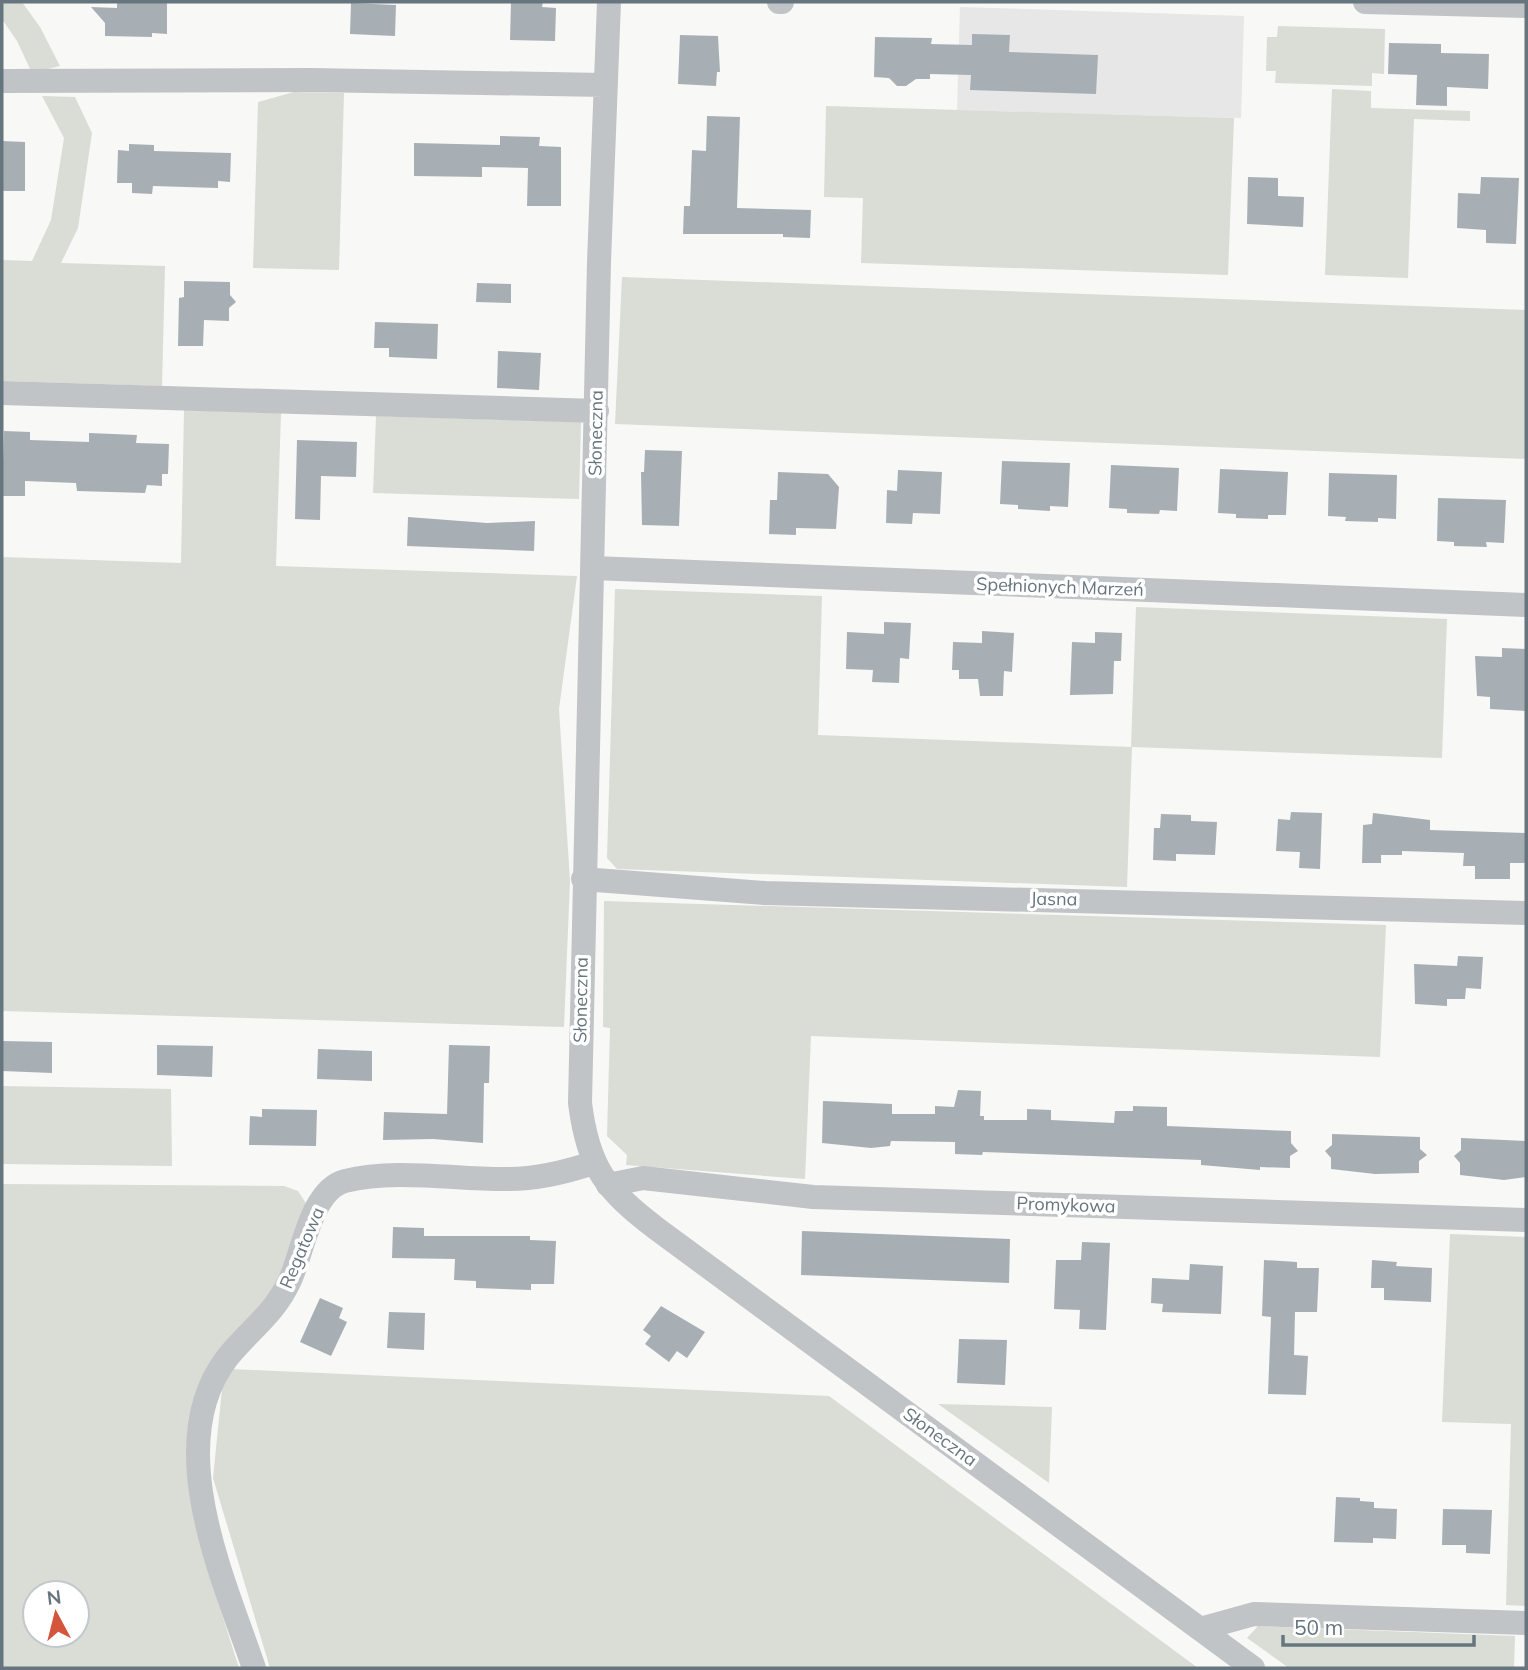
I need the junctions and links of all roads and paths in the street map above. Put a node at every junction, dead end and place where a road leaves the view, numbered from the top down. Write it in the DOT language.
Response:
graph roads {
  1 [pos="609,2"];
  2 [pos="1365,2"];
  3 [pos="1526,6"];
  4 [pos="2,81"];
  5 [pos="605,85"];
  6 [pos="2,393"];
  7 [pos="597,411"];
  8 [pos="593,569"];
  9 [pos="1526,606"];
  10 [pos="583,879"];
  11 [pos="1526,912"];
  12 [pos="593,1163"];
  13 [pos="608,1185"];
  14 [pos="1526,1220"];
  15 [pos="1526,1623"];
  16 [pos="1200,1629"];
  17 [pos="254,1668"];
  18 [pos="1253,1668"];
  1 -- 5 [label="street, Słoneczna"];
  2 -- 3 [label="street"];
  4 -- 5 [label="street"];
  5 -- 7 [label="street, Słoneczna"];
  6 -- 7 [label="street"];
  7 -- 8 [label="street, Słoneczna"];
  8 -- 9 [label="street, Spełnionych Marzeń"];
  8 -- 10 [label="street, Słoneczna"];
  10 -- 11 [label="street, Jasna"];
  10 -- 12 [label="street, Słoneczna"];
  12 -- 13 [label="street, Słoneczna"];
  12 -- 17 [label="street, Regatowa"];
  13 -- 14 [label="street, Promykowa"];
  13 -- 16 [label="street, Słoneczna"];
  15 -- 16 [label="street"];
  16 -- 18 [label="street, Słoneczna"];
}
